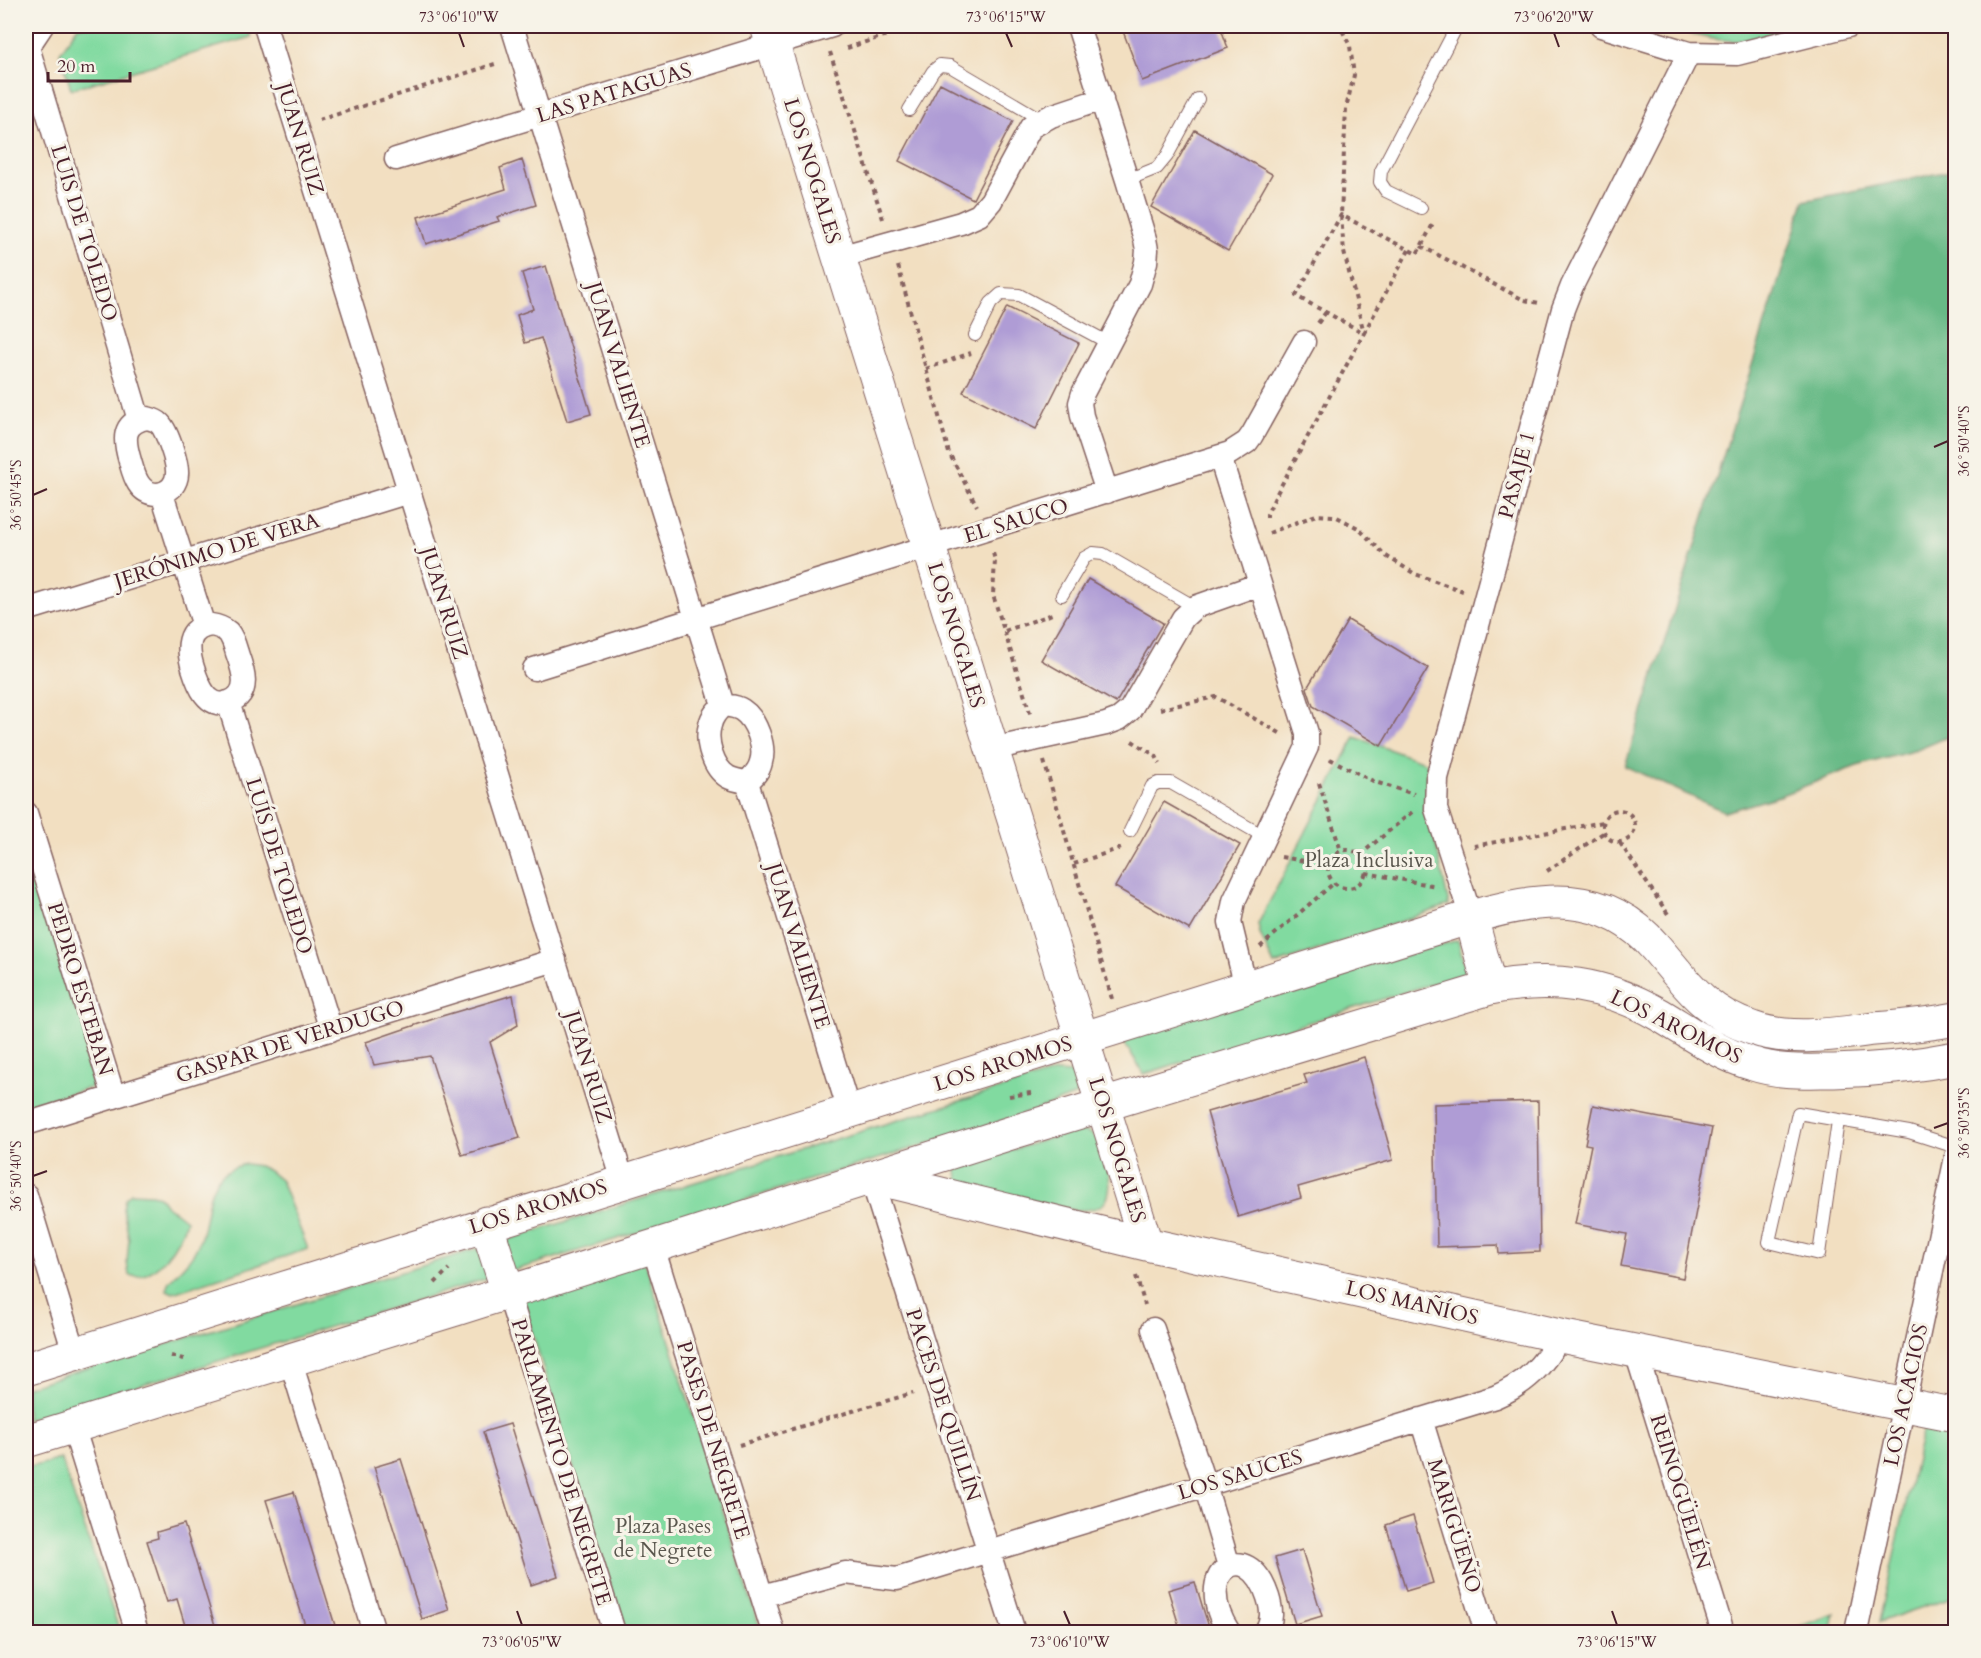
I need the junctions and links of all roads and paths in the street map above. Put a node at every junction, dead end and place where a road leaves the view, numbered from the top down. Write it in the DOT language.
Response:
graph roads {
  1 [pos="42,26"];
  2 [pos="265,26"];
  3 [pos="512,26"];
  4 [pos="832,26"];
  5 [pos="915,26"];
  6 [pos="1078,26"];
  7 [pos="1340,26"];
  8 [pos="1457,26"];
  9 [pos="1601,26"];
  10 [pos="1848,26"];
  11 [pos="770,35"];
  12 [pos="27,49"];
  13 [pos="1689,53"];
  14 [pos="830,54"];
  15 [pos="521,56"];
  16 [pos="1102,99"];
  17 [pos="1198,99"];
  18 [pos="909,110"];
  19 [pos="540,115"];
  20 [pos="1042,120"];
  21 [pos="296,127"];
  22 [pos="396,159"];
  23 [pos="1127,180"];
  24 [pos="1420,208"];
  25 [pos="1341,215"];
  26 [pos="1421,246"];
  27 [pos="1409,249"];
  28 [pos="839,257"];
  29 [pos="1563,309"];
  30 [pos="1364,333"];
  31 [pos="975,335"];
  32 [pos="1304,342"];
  33 [pos="1109,343"];
  34 [pos="926,369"];
  35 [pos="139,420"];
  36 [pos="1220,457"];
  37 [pos="409,492"];
  38 [pos="1107,492"];
  39 [pos="162,494"];
  40 [pos="929,548"];
  41 [pos="183,561"];
  42 [pos="1260,584"];
  43 [pos="1062,595"];
  44 [pos="1485,598"];
  45 [pos="1195,607"];
  46 [pos="26,610"];
  47 [pos="697,619"];
  48 [pos="204,626"];
  49 [pos="1005,631"];
  50 [pos="534,669"];
  51 [pos="228,702"];
  52 [pos="723,705"];
  53 [pos="1119,718"];
  54 [pos="1306,747"];
  55 [pos="992,749"];
  56 [pos="747,782"];
  57 [pos="1158,783"];
  58 [pos="1435,793"];
  59 [pos="26,813"];
  60 [pos="1603,822"];
  61 [pos="1130,831"];
  62 [pos="1603,833"];
  63 [pos="1620,843"];
  64 [pos="1261,845"];
  65 [pos="1450,850"];
  66 [pos="1341,851"];
  67 [pos="1360,855"];
  68 [pos="1074,864"];
  69 [pos="1328,865"];
  70 [pos="1366,873"];
  71 [pos="1542,874"];
  72 [pos="1334,883"];
  73 [pos="1467,904"];
  74 [pos="1674,924"];
  75 [pos="555,960"];
  76 [pos="1242,976"];
  77 [pos="1490,988"];
  78 [pos="1956,1019"];
  79 [pos="331,1030"];
  80 [pos="1082,1040"];
  81 [pos="1956,1058"];
  82 [pos="1034,1092"];
  83 [pos="114,1097"];
  84 [pos="999,1097"];
  85 [pos="1103,1105"];
  86 [pos="849,1111"];
  87 [pos="1838,1121"];
  88 [pos="26,1124"];
  89 [pos="1956,1147"];
  90 [pos="1956,1157"];
  91 [pos="871,1177"];
  92 [pos="623,1181"];
  93 [pos="26,1195"];
  94 [pos="486,1223"];
  95 [pos="1146,1244"];
  96 [pos="653,1246"];
  97 [pos="451,1267"];
  98 [pos="1136,1276"];
  99 [pos="434,1284"];
  100 [pos="508,1292"];
  101 [pos="1153,1329"];
  102 [pos="1560,1336"];
  103 [pos="1636,1352"];
  104 [pos="74,1353"];
  105 [pos="166,1355"];
  106 [pos="290,1359"];
  107 [pos="193,1361"];
  108 [pos="26,1369"];
  109 [pos="937,1386"];
  110 [pos="1904,1404"];
  111 [pos="1956,1415"];
  112 [pos="1421,1419"];
  113 [pos="74,1426"];
  114 [pos="26,1441"];
  115 [pos="717,1451"];
  116 [pos="1205,1485"];
  117 [pos="989,1551"];
  118 [pos="1229,1566"];
  119 [pos="762,1596"];
  120 [pos="137,1632"];
  121 [pos="374,1632"];
  122 [pos="614,1632"];
  123 [pos="773,1632"];
  124 [pos="1014,1632"];
  125 [pos="1229,1632"];
  126 [pos="1265,1632"];
  127 [pos="1486,1632"];
  128 [pos="1723,1632"];
  129 [pos="1856,1632"];
  1 -- 12 [label="street"];
  2 -- 21 [label="street, JUAN RUIZ"];
  3 -- 15 [label="street, JUAN VALIENTE"];
  4 -- 11 [label="street, LAS PATAGUAS"];
  5 -- 14 [label="path"];
  6 -- 16 [label="street"];
  7 -- 25 [label="path"];
  8 -- 24 [label="lane"];
  9 -- 13 [label="street"];
  10 -- 13 [label="street"];
  11 -- 19 [label="street, LAS PATAGUAS"];
  11 -- 28 [label="main road, LOS NOGALES"];
  12 -- 35 [label="street, LUIS DE TOLEDO"];
  13 -- 29 [label="street, PASAJE 1"];
  15 -- 19 [label="street, JUAN VALIENTE"];
  15 -- 21 [label="path"];
  16 -- 20 [label="street"];
  16 -- 23 [label="street"];
  17 -- 23 [label="lane"];
  18 -- 20 [label="lane"];
  19 -- 22 [label="street, LAS PATAGUAS"];
  19 -- 47 [label="street, JUAN VALIENTE"];
  20 -- 28 [label="street"];
  21 -- 37 [label="street, JUAN RUIZ"];
  23 -- 33 [label="street"];
  24 -- 26 [label="path"];
  25 -- 27 [label="path"];
  25 -- 30 [label="path"];
  25 -- 30 [label="path"];
  26 -- 27 [label="path"];
  26 -- 29 [label="path"];
  27 -- 30 [label="path"];
  28 -- 40 [label="main road, LOS NOGALES"];
  29 -- 44 [label="street, PASAJE 1"];
  30 -- 44 [label="path"];
  31 -- 33 [label="lane"];
  31 -- 34 [label="path"];
  32 -- 36 [label="street, EL SAUCO"];
  33 -- 38 [label="street"];
  35 -- 39 [label="street"];
  35 -- 39 [label="street"];
  36 -- 38 [label="street, EL SAUCO"];
  36 -- 42 [label="street"];
  37 -- 41 [label="street, JERÓNIMO DE VERA"];
  37 -- 75 [label="street, JUAN RUIZ"];
  38 -- 40 [label="street, EL SAUCO"];
  39 -- 41 [label="street"];
  40 -- 47 [label="street, EL SAUCO"];
  40 -- 55 [label="main road, LOS NOGALES"];
  41 -- 46 [label="street, JERÓNIMO DE VERA"];
  41 -- 48 [label="street"];
  42 -- 45 [label="street"];
  42 -- 54 [label="street"];
  43 -- 45 [label="lane"];
  43 -- 49 [label="path"];
  44 -- 58 [label="street, PASAJE 1"];
  45 -- 53 [label="street"];
  47 -- 50 [label="street, EL SAUCO"];
  47 -- 52 [label="street, JUAN VALIENTE"];
  48 -- 51 [label="street"];
  48 -- 51 [label="street"];
  51 -- 79 [label="street, LUÍS DE TOLEDO"];
  52 -- 56 [label="street"];
  52 -- 56 [label="street"];
  53 -- 54 [label="path"];
  53 -- 55 [label="street"];
  53 -- 57 [label="path"];
  54 -- 58 [label="path"];
  54 -- 64 [label="street"];
  54 -- 66 [label="path"];
  55 -- 80 [label="main road, LOS NOGALES"];
  56 -- 86 [label="street, JUAN VALIENTE"];
  57 -- 61 [label="lane"];
  57 -- 64 [label="lane"];
  58 -- 65 [label="street, PASAJE 1"];
  58 -- 67 [label="path"];
  59 -- 83 [label="street, PEDRO ESTEBAN"];
  60 -- 62 [label="path"];
  60 -- 63 [label="path"];
  60 -- 65 [label="path"];
  61 -- 68 [label="path"];
  62 -- 63 [label="path"];
  62 -- 71 [label="path"];
  63 -- 74 [label="path"];
  64 -- 69 [label="path"];
  64 -- 76 [label="street"];
  65 -- 73 [label="street, PASAJE 1"];
  66 -- 67 [label="path"];
  66 -- 69 [label="path"];
  67 -- 70 [label="path"];
  69 -- 72 [label="path"];
  70 -- 72 [label="path"];
  70 -- 73 [label="path"];
  72 -- 76 [label="path"];
  73 -- 76 [label="main road, LOS AROMOS"];
  73 -- 77 [label="main road"];
  73 -- 78 [label="main road, LOS AROMOS"];
  75 -- 79 [label="street, GASPAR DE VERDUGO"];
  75 -- 92 [label="street, JUAN RUIZ"];
  76 -- 80 [label="main road, LOS AROMOS"];
  77 -- 81 [label="main road, LOS AROMOS"];
  77 -- 85 [label="main road, LOS AROMOS"];
  79 -- 83 [label="street, GASPAR DE VERDUGO"];
  80 -- 85 [label="main road, LOS NOGALES"];
  80 -- 86 [label="main road, LOS AROMOS"];
  82 -- 84 [label="path"];
  83 -- 88 [label="street, GASPAR DE VERDUGO"];
  85 -- 91 [label="main road, LOS AROMOS"];
  85 -- 95 [label="main road, LOS NOGALES"];
  86 -- 92 [label="main road, LOS AROMOS"];
  87 -- 87 [label="lane"];
  87 -- 89 [label="lane"];
  90 -- 110 [label="street, LOS ACACIOS"];
  91 -- 95 [label="main road, LOS MAÑÍOS"];
  91 -- 96 [label="main road, LOS AROMOS"];
  91 -- 109 [label="street, PACES DE QUILLÍN"];
  92 -- 94 [label="main road, LOS AROMOS"];
  93 -- 104 [label="street"];
  94 -- 100 [label="main road"];
  94 -- 104 [label="main road, LOS AROMOS"];
  95 -- 102 [label="main road, LOS MAÑÍOS"];
  96 -- 100 [label="main road, LOS AROMOS"];
  96 -- 115 [label="street, PASES DE NEGRETE"];
  97 -- 99 [label="path"];
  98 -- 101 [label="path"];
  100 -- 106 [label="main road, LOS AROMOS"];
  100 -- 122 [label="street, PARLAMENTO DE NEGRETE"];
  101 -- 116 [label="street"];
  102 -- 103 [label="main road, LOS MAÑÍOS"];
  102 -- 112 [label="street, LOS SAUCES"];
  103 -- 110 [label="main road, LOS MAÑÍOS"];
  103 -- 128 [label="street, REINOGÜELÉN"];
  104 -- 108 [label="main road, LOS AROMOS"];
  105 -- 107 [label="path"];
  106 -- 113 [label="main road, LOS AROMOS"];
  106 -- 121 [label="street"];
  109 -- 115 [label="path"];
  109 -- 117 [label="street, PACES DE QUILLÍN"];
  110 -- 111 [label="main road, LOS MAÑÍOS"];
  110 -- 129 [label="street, LOS ACACIOS"];
  112 -- 116 [label="street, LOS SAUCES"];
  112 -- 127 [label="street, MARIGÜEÑO"];
  113 -- 114 [label="main road, LOS AROMOS"];
  113 -- 120 [label="street"];
  115 -- 119 [label="street, PASES DE NEGRETE"];
  116 -- 117 [label="street, LOS SAUCES"];
  116 -- 118 [label="street"];
  117 -- 119 [label="street, LOS SAUCES"];
  117 -- 124 [label="street, PACES DE QUILLÍN"];
  118 -- 125 [label="street"];
  118 -- 126 [label="street"];
  119 -- 123 [label="street, PASES DE NEGRETE"];
}
